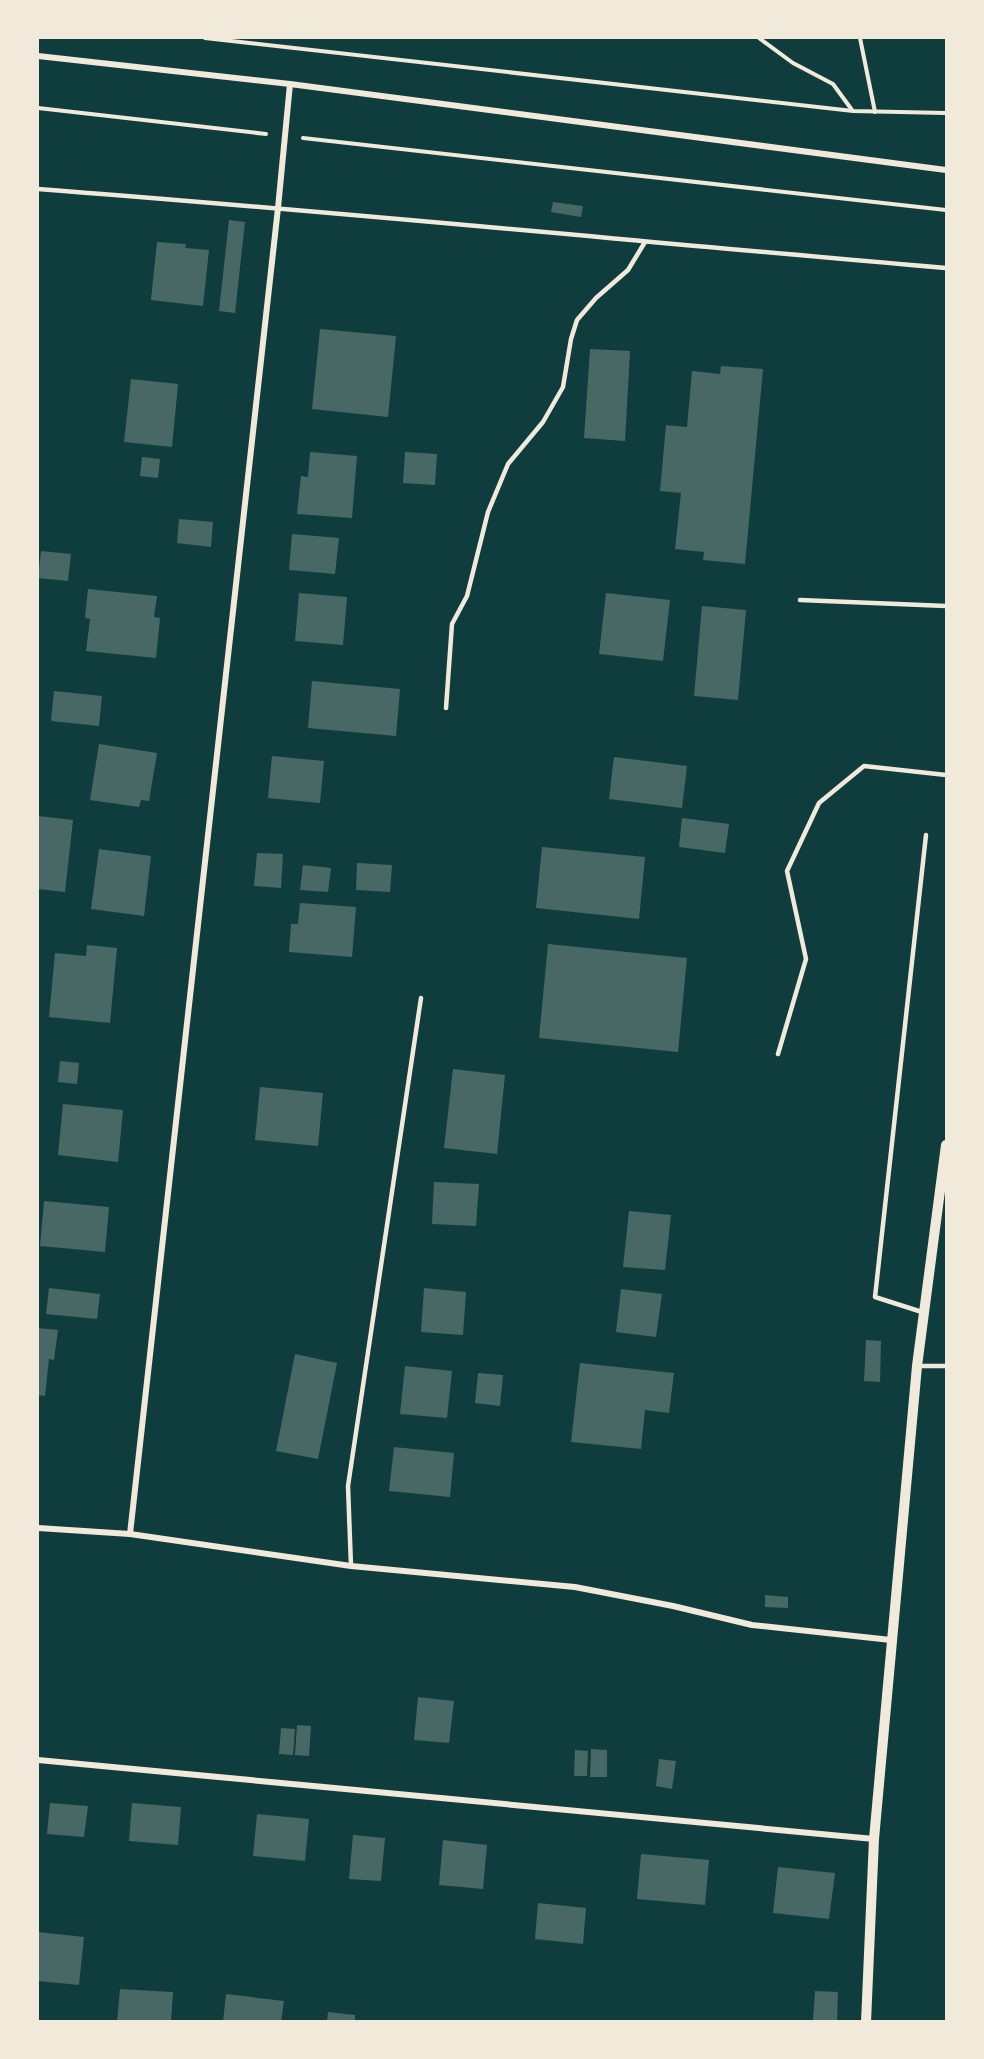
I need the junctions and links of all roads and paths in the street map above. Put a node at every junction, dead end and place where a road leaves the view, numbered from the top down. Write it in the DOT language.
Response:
graph roads {
  1 [pos="205,38"];
  2 [pos="759,38"];
  3 [pos="862,38"];
  4 [pos="38,56"];
  5 [pos="290,84"];
  6 [pos="38,108"];
  7 [pos="853,111"];
  8 [pos="875,112"];
  9 [pos="946,113"];
  10 [pos="284,136"];
  11 [pos="946,170"];
  12 [pos="38,189"];
  13 [pos="278,208"];
  14 [pos="946,210"];
  15 [pos="645,242"];
  16 [pos="946,268"];
  17 [pos="800,600"];
  18 [pos="946,606"];
  19 [pos="446,708"];
  20 [pos="946,775"];
  21 [pos="926,835"];
  22 [pos="421,998"];
  23 [pos="778,1054"];
  24 [pos="946,1145"];
  25 [pos="925,1313"];
  26 [pos="916,1365"];
  27 [pos="946,1366"];
  28 [pos="38,1528"];
  29 [pos="130,1534"];
  30 [pos="351,1566"];
  31 [pos="891,1640"];
  32 [pos="38,1760"];
  33 [pos="874,1839"];
  34 [pos="866,2022"];
  1 -- 7 [label="path"];
  2 -- 7 [label="path"];
  3 -- 8 [label="path"];
  4 -- 5 [label="street"];
  5 -- 10 [label="street"];
  5 -- 11 [label="street"];
  6 -- 10 [label="path"];
  7 -- 8 [label="path"];
  8 -- 9 [label="path"];
  10 -- 13 [label="street"];
  10 -- 14 [label="path"];
  12 -- 13 [label="lane"];
  13 -- 15 [label="lane"];
  13 -- 29 [label="street"];
  15 -- 16 [label="lane"];
  15 -- 19 [label="lane"];
  17 -- 18 [label="lane"];
  20 -- 23 [label="lane"];
  21 -- 25 [label="lane"];
  22 -- 30 [label="lane"];
  24 -- 25 [label="street"];
  25 -- 26 [label="street"];
  26 -- 27 [label="lane"];
  26 -- 31 [label="street"];
  28 -- 29 [label="street"];
  29 -- 30 [label="street"];
  30 -- 31 [label="street"];
  31 -- 33 [label="street"];
  32 -- 33 [label="street"];
  33 -- 34 [label="street"];
}
